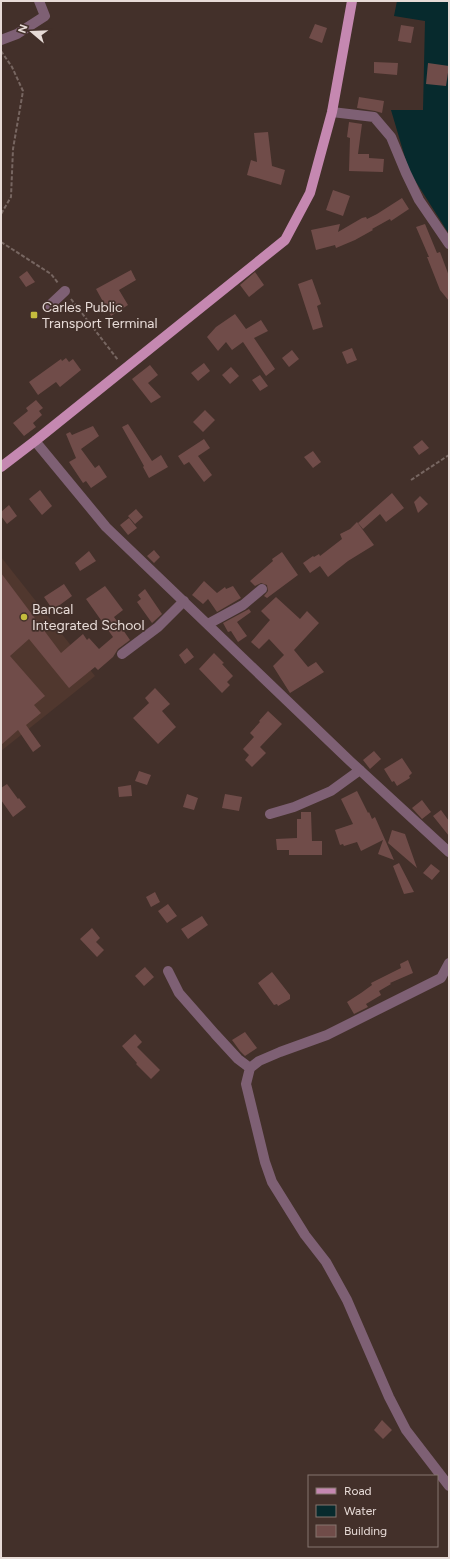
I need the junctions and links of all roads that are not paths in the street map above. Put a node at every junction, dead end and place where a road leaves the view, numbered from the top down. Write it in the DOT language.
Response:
graph roads {
  1 [pos="40,1"];
  2 [pos="352,1"];
  3 [pos="1,40"];
  4 [pos="332,112"];
  5 [pos="449,244"];
  6 [pos="65,291"];
  7 [pos="48,307"];
  8 [pos="36,441"];
  9 [pos="1,466"];
  10 [pos="262,590"];
  11 [pos="184,601"];
  12 [pos="208,624"];
  13 [pos="122,654"];
  14 [pos="360,770"];
  15 [pos="270,814"];
  16 [pos="449,852"];
  17 [pos="449,963"];
  18 [pos="168,971"];
  19 [pos="250,1068"];
  20 [pos="449,1486"];
  1 -- 3 [label="street"];
  2 -- 4 [label="main road"];
  4 -- 5 [label="street"];
  4 -- 8 [label="main road"];
  6 -- 7 [label="street"];
  8 -- 9 [label="main road"];
  8 -- 11 [label="street"];
  10 -- 12 [label="street"];
  11 -- 12 [label="street"];
  11 -- 13 [label="street"];
  12 -- 14 [label="street"];
  14 -- 15 [label="street"];
  14 -- 16 [label="street"];
  17 -- 19 [label="street"];
  18 -- 19 [label="street"];
  19 -- 20 [label="street"];
}
